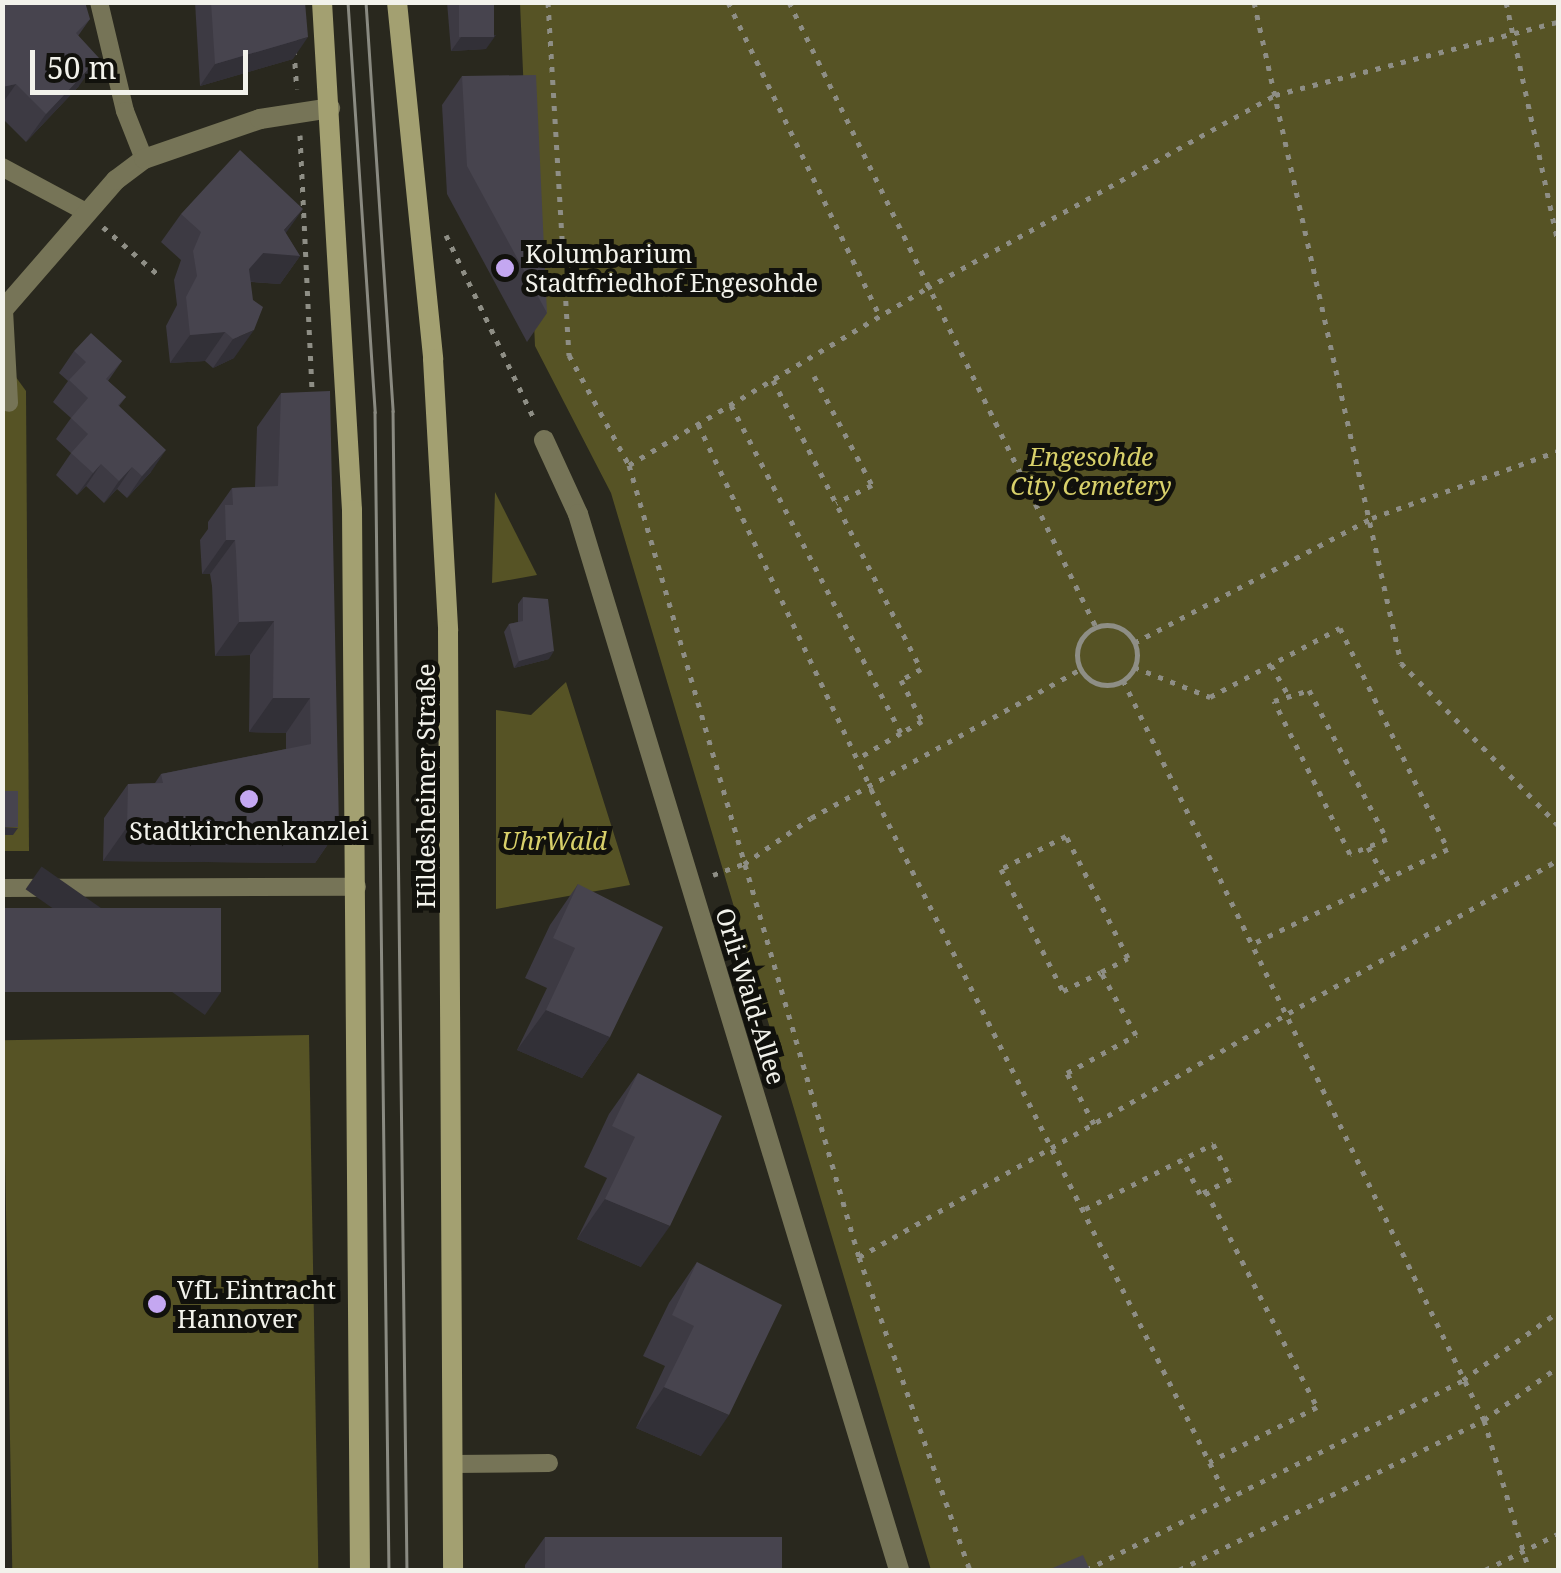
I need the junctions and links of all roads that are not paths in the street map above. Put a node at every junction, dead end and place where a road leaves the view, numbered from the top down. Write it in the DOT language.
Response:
graph roads {
  1 [pos="99,2"];
  2 [pos="322,2"];
  3 [pos="397,2"];
  4 [pos="330,108"];
  5 [pos="144,160"];
  6 [pos="2,167"];
  7 [pos="86,212"];
  8 [pos="3,310"];
  9 [pos="9,403"];
  10 [pos="544,440"];
  11 [pos="358,887"];
  12 [pos="2,888"];
  13 [pos="550,1463"];
  14 [pos="452,1464"];
  15 [pos="360,1570"];
  16 [pos="453,1570"];
  17 [pos="899,1570"];
  1 -- 5 [label="lane"];
  2 -- 4 [label="main road"];
  3 -- 14 [label="main road, Hildesheimer Straße"];
  4 -- 5 [label="street"];
  4 -- 11 [label="main road"];
  5 -- 7 [label="street"];
  6 -- 7 [label="lane"];
  7 -- 8 [label="street"];
  8 -- 9 [label="lane"];
  10 -- 17 [label="street, Orli-Wald-Allee"];
  11 -- 12 [label="lane"];
  11 -- 15 [label="main road"];
  13 -- 14 [label="lane"];
  14 -- 16 [label="main road, Hildesheimer Straße"];
}
